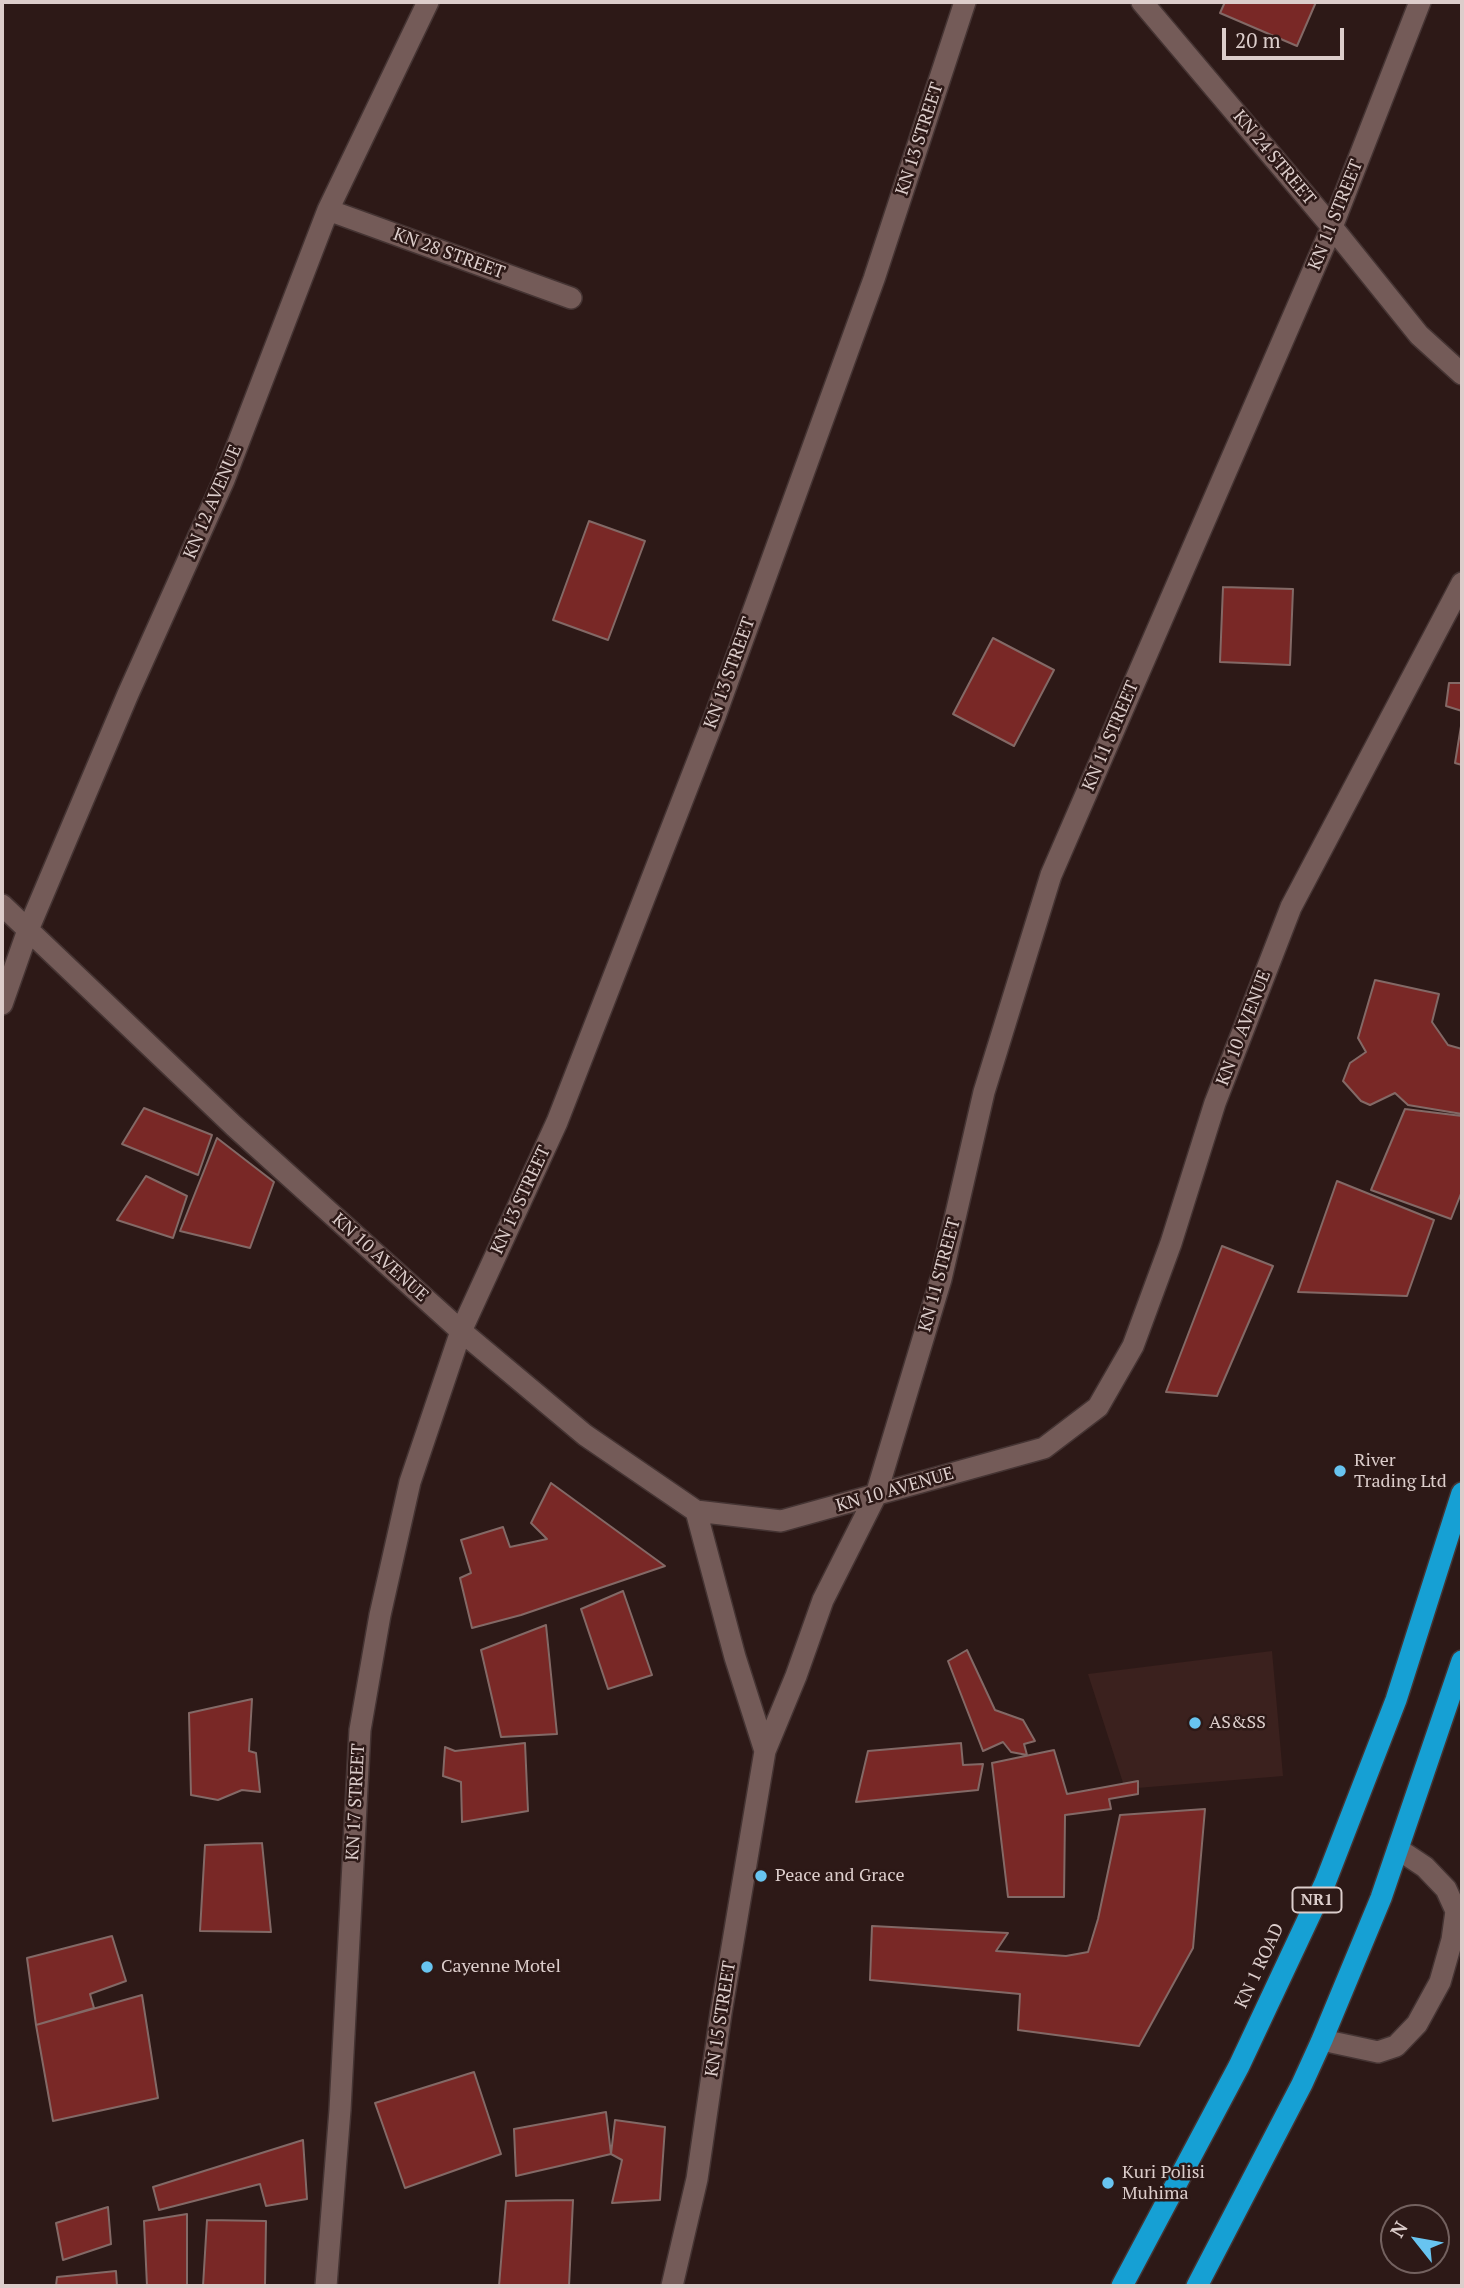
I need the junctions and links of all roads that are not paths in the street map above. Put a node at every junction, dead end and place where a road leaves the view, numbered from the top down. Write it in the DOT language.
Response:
graph roads {
  1 [pos="428,2"];
  2 [pos="965,2"];
  3 [pos="1142,2"];
  4 [pos="1420,2"];
  5 [pos="328,210"];
  6 [pos="1332,227"];
  7 [pos="570,298"];
  8 [pos="1462,374"];
  9 [pos="1462,583"];
  10 [pos="2,905"];
  11 [pos="28,930"];
  12 [pos="2,1004"];
  13 [pos="461,1331"];
  14 [pos="1462,1493"];
  15 [pos="876,1495"];
  16 [pos="696,1511"];
  17 [pos="1462,1661"];
  18 [pos="765,1751"];
  19 [pos="1398,1849"];
  20 [pos="1322,2039"];
  21 [pos="326,2286"];
  22 [pos="672,2286"];
  23 [pos="1122,2286"];
  24 [pos="1197,2286"];
  1 -- 5 [label="street, KN 12 AVENUE"];
  2 -- 13 [label="street, KN 13 STREET"];
  3 -- 6 [label="street, KN 24 STREET"];
  4 -- 6 [label="street, KN 11 STREET"];
  5 -- 7 [label="street, KN 28 STREET"];
  5 -- 11 [label="street, KN 12 AVENUE"];
  6 -- 8 [label="street, KN 24 STREET"];
  6 -- 15 [label="street, KN 11 STREET"];
  9 -- 15 [label="street, KN 10 AVENUE"];
  10 -- 11 [label="street, KN 10 AVENUE"];
  11 -- 12 [label="street, KN 12 AVENUE"];
  11 -- 13 [label="street, KN 10 AVENUE"];
  13 -- 16 [label="street, KN 10 AVENUE"];
  13 -- 21 [label="street, KN 17 STREET"];
  14 -- 23 [label="highway, KN 1 ROAD / NR1"];
  15 -- 16 [label="street, KN 10 AVENUE"];
  15 -- 18 [label="street, KN 15 STREET"];
  16 -- 18 [label="street, KN 15 STREET"];
  17 -- 19 [label="highway"];
  18 -- 22 [label="street, KN 15 STREET"];
  19 -- 20 [label="highway"];
  19 -- 20 [label="street"];
  20 -- 24 [label="highway"];
}
